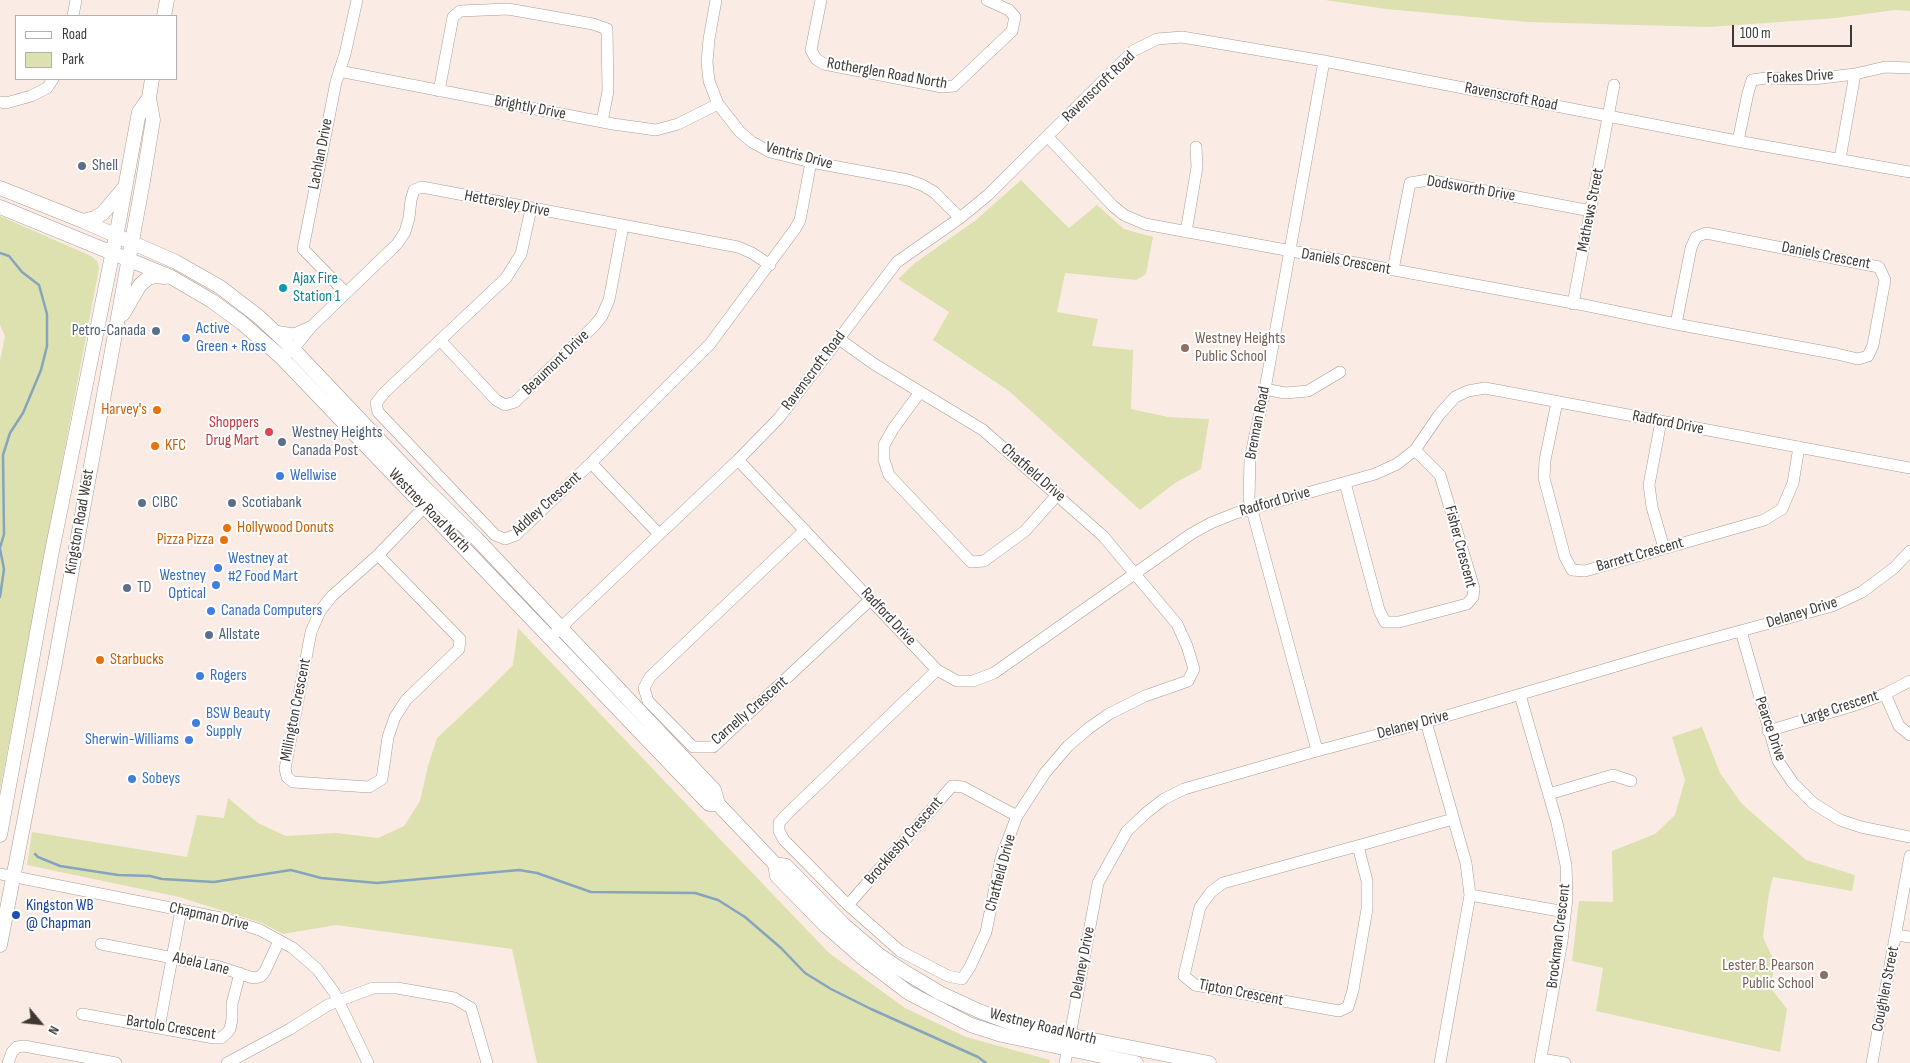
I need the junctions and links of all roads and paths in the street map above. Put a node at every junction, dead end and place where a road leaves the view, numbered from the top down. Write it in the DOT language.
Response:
graph roads {
  1 [pos="76,0"];
  2 [pos="167,0"];
  3 [pos="357,0"];
  4 [pos="716,0"];
  5 [pos="821,0"];
  6 [pos="987,0"];
  7 [pos="73,15"];
  8 [pos="164,15"];
  9 [pos="1324,61"];
  10 [pos="1910,68"];
  11 [pos="339,71"];
  12 [pos="1855,74"];
  13 [pos="52,80"];
  14 [pos="152,80"];
  15 [pos="1614,85"];
  16 [pos="439,91"];
  17 [pos="148,98"];
  18 [pos="0,102"];
  19 [pos="718,104"];
  20 [pos="1609,116"];
  21 [pos="602,122"];
  22 [pos="1048,137"];
  23 [pos="1738,141"];
  24 [pos="1196,147"];
  25 [pos="1840,159"];
  26 [pos="811,162"];
  27 [pos="1910,172"];
  28 [pos="125,187"];
  29 [pos="0,188"];
  30 [pos="0,207"];
  31 [pos="531,209"];
  32 [pos="1591,211"];
  33 [pos="960,218"];
  34 [pos="83,221"];
  35 [pos="623,226"];
  36 [pos="1186,232"];
  37 [pos="116,235"];
  38 [pos="131,242"];
  39 [pos="1290,252"];
  40 [pos="112,253"];
  41 [pos="128,259"];
  42 [pos="770,264"];
  43 [pos="1393,270"];
  44 [pos="171,278"];
  45 [pos="346,293"];
  46 [pos="1573,304"];
  47 [pos="1676,324"];
  48 [pos="116,325"];
  49 [pos="312,326"];
  50 [pos="274,331"];
  51 [pos="839,338"];
  52 [pos="440,340"];
  53 [pos="293,349"];
  54 [pos="280,357"];
  55 [pos="1340,372"];
  56 [pos="1265,389"];
  57 [pos="920,392"];
  58 [pos="1557,402"];
  59 [pos="1661,421"];
  60 [pos="1798,447"];
  61 [pos="1415,450"];
  62 [pos="381,452"];
  63 [pos="738,460"];
  64 [pos="592,463"];
  65 [pos="1910,468"];
  66 [pos="1345,483"];
  67 [pos="1058,494"];
  68 [pos="429,502"];
  69 [pos="1251,509"];
  70 [pos="806,530"];
  71 [pos="659,534"];
  72 [pos="1664,548"];
  73 [pos="1910,551"];
  74 [pos="378,555"];
  75 [pos="1136,575"];
  76 [pos="871,599"];
  77 [pos="1741,631"];
  78 [pos="555,633"];
  79 [pos="937,670"];
  80 [pos="1910,681"];
  81 [pos="1520,694"];
  82 [pos="1885,694"];
  83 [pos="1426,722"];
  84 [pos="1768,730"];
  85 [pos="1910,735"];
  86 [pos="1317,750"];
  87 [pos="1631,781"];
  88 [pos="1549,794"];
  89 [pos="1017,816"];
  90 [pos="1453,819"];
  91 [pos="0,835"];
  92 [pos="1910,837"];
  93 [pos="1358,846"];
  94 [pos="1910,856"];
  95 [pos="6,875"];
  96 [pos="1470,895"];
  97 [pos="848,904"];
  98 [pos="181,910"];
  99 [pos="1565,912"];
  100 [pos="1896,935"];
  101 [pos="1910,937"];
  102 [pos="279,941"];
  103 [pos="101,944"];
  104 [pos="0,945"];
  105 [pos="172,957"];
  106 [pos="240,973"];
  107 [pos="338,1002"];
  108 [pos="82,1014"];
  109 [pos="159,1028"];
  110 [pos="1067,1048"];
  111 [pos="1541,1061"];
  112 [pos="8,1063"];
  113 [pos="116,1063"];
  114 [pos="227,1063"];
  115 [pos="368,1063"];
  116 [pos="487,1063"];
  117 [pos="1136,1063"];
  118 [pos="1209,1063"];
  119 [pos="1440,1063"];
  120 [pos="1565,1063"];
  121 [pos="1872,1063"];
  1 -- 7 [label="street"];
  2 -- 8 [label="main road"];
  3 -- 11 [label="street, Lachlan Drive"];
  4 -- 19 [label="street, Ventris Drive"];
  5 -- 6 [label="street, Rotherglen Road North"];
  9 -- 20 [label="street, Ravenscroft Road"];
  9 -- 22 [label="street, Ravenscroft Road"];
  9 -- 39 [label="street, Brennan Road"];
  10 -- 12 [label="street, Foakes Drive"];
  11 -- 16 [label="street, Brightly Drive"];
  11 -- 45 [label="street, Lachlan Drive"];
  12 -- 23 [label="street, Foakes Drive"];
  12 -- 25 [label="street"];
  13 -- 18 [label="street"];
  14 -- 17 [label="main road, Kingston Road West"];
  15 -- 20 [label="street, Mathews Street"];
  16 -- 21 [label="street, Brightly Drive"];
  16 -- 21 [label="street"];
  17 -- 28 [label="main road, Kingston Road West"];
  17 -- 38 [label="main road, Kingston Road West"];
  19 -- 21 [label="street, Brightly Drive"];
  19 -- 26 [label="street, Ventris Drive"];
  20 -- 23 [label="street, Ravenscroft Road"];
  20 -- 32 [label="street, Mathews Street"];
  22 -- 33 [label="street, Ravenscroft Road"];
  22 -- 36 [label="street, Daniels Crescent"];
  23 -- 25 [label="street, Ravenscroft Road"];
  24 -- 36 [label="street"];
  25 -- 27 [label="street, Ravenscroft Road"];
  26 -- 33 [label="street, Ventris Drive"];
  26 -- 42 [label="street, Addley Crescent"];
  28 -- 34 [label="main road"];
  28 -- 37 [label="main road, Kingston Road West"];
  29 -- 34 [label="main road, Westney Road North"];
  30 -- 40 [label="main road, Westney Road North"];
  31 -- 35 [label="street, Hettersley Drive"];
  31 -- 45 [label="street, Hettersley Drive"];
  31 -- 52 [label="street, Addley Crescent"];
  32 -- 43 [label="street, Dodsworth Drive"];
  32 -- 46 [label="street, Mathews Street"];
  33 -- 51 [label="street, Ravenscroft Road"];
  34 -- 37 [label="main road, Westney Road North"];
  35 -- 42 [label="street, Hettersley Drive"];
  35 -- 52 [label="street, Beaumont Drive"];
  36 -- 39 [label="street, Daniels Crescent"];
  37 -- 38 [label="main road, Westney Road North"];
  37 -- 40 [label="main road, Kingston Road West"];
  38 -- 41 [label="main road, Kingston Road West"];
  38 -- 50 [label="main road, Westney Road North"];
  39 -- 43 [label="street, Daniels Crescent"];
  39 -- 56 [label="street, Brennan Road"];
  40 -- 41 [label="main road, Westney Road North"];
  40 -- 91 [label="main road, Kingston Road West"];
  41 -- 44 [label="main road, Westney Road North"];
  41 -- 48 [label="main road, Kingston Road West"];
  42 -- 64 [label="street, Addley Crescent"];
  43 -- 46 [label="street, Daniels Crescent"];
  44 -- 48 [label="main road"];
  44 -- 54 [label="main road, Westney Road North"];
  45 -- 49 [label="street, Hettersley Drive"];
  46 -- 47 [label="street, Daniels Crescent"];
  47 -- 47 [label="street, Daniels Crescent"];
  48 -- 95 [label="main road, Kingston Road West"];
  49 -- 50 [label="street, Hettersley Drive"];
  49 -- 53 [label="street, Hettersley Drive"];
  50 -- 53 [label="main road, Westney Road North"];
  51 -- 57 [label="street, Chatfield Drive"];
  51 -- 63 [label="street, Ravenscroft Road"];
  52 -- 64 [label="street, Addley Crescent"];
  53 -- 54 [label="street, Hettersley Drive"];
  53 -- 62 [label="main road, Westney Road North"];
  54 -- 62 [label="main road, Westney Road North"];
  55 -- 56 [label="street"];
  56 -- 69 [label="street, Brennan Road"];
  57 -- 67 [label="street, Chatfield Drive"];
  57 -- 67 [label="street"];
  58 -- 59 [label="street, Radford Drive"];
  58 -- 61 [label="street, Radford Drive"];
  58 -- 72 [label="street, Barrett Crescent"];
  59 -- 60 [label="street, Radford Drive"];
  59 -- 72 [label="street"];
  60 -- 65 [label="street, Radford Drive"];
  60 -- 72 [label="street, Barrett Crescent"];
  61 -- 66 [label="street, Radford Drive"];
  61 -- 66 [label="street, Fisher Crescent"];
  62 -- 68 [label="main road, Westney Road North"];
  63 -- 70 [label="street, Radford Drive"];
  63 -- 71 [label="street, Ravenscroft Road"];
  64 -- 71 [label="street"];
  66 -- 69 [label="street, Radford Drive"];
  67 -- 75 [label="street, Chatfield Drive"];
  68 -- 74 [label="street, Millington Crescent"];
  68 -- 78 [label="main road, Westney Road North"];
  69 -- 75 [label="street, Radford Drive"];
  69 -- 86 [label="street, Brennan Road"];
  70 -- 76 [label="street, Radford Drive"];
  70 -- 76 [label="street, Carnelly Crescent"];
  71 -- 78 [label="street, Ravenscroft Road"];
  73 -- 77 [label="street, Delaney Drive"];
  74 -- 74 [label="street, Millington Crescent"];
  75 -- 79 [label="street, Radford Drive"];
  75 -- 89 [label="street, Chatfield Drive"];
  76 -- 79 [label="street, Radford Drive"];
  77 -- 81 [label="street, Delaney Drive"];
  77 -- 84 [label="street, Pearce Drive"];
  78 -- 110 [label="main road, Westney Road North"];
  79 -- 97 [label="street, Chatfield Drive"];
  80 -- 82 [label="street, Large Crescent"];
  81 -- 83 [label="street, Delaney Drive"];
  81 -- 88 [label="street, Brockman Crescent"];
  82 -- 84 [label="street, Large Crescent"];
  82 -- 85 [label="street"];
  83 -- 86 [label="street, Delaney Drive"];
  83 -- 90 [label="street"];
  84 -- 92 [label="street, Pearce Drive"];
  86 -- 110 [label="street, Delaney Drive"];
  87 -- 88 [label="street"];
  88 -- 99 [label="street, Brockman Crescent"];
  89 -- 97 [label="street, Brocklesby Crescent"];
  89 -- 97 [label="street, Chatfield Drive"];
  90 -- 93 [label="street, Tipton Crescent"];
  90 -- 96 [label="street"];
  93 -- 93 [label="street, Tipton Crescent"];
  94 -- 100 [label="street, Coughlen Street"];
  95 -- 98 [label="street, Chapman Drive"];
  95 -- 104 [label="main road, Kingston Road West"];
  96 -- 99 [label="street"];
  96 -- 119 [label="street"];
  98 -- 102 [label="street, Chapman Drive"];
  98 -- 105 [label="street"];
  99 -- 111 [label="street, Brockman Crescent"];
  100 -- 101 [label="street"];
  100 -- 121 [label="street, Coughlen Street"];
  102 -- 106 [label="street, Abela Lane"];
  102 -- 107 [label="street, Chapman Drive"];
  103 -- 105 [label="street, Abela Lane"];
  105 -- 106 [label="street, Abela Lane"];
  105 -- 109 [label="street"];
  106 -- 109 [label="street, Bartolo Crescent"];
  107 -- 114 [label="street"];
  107 -- 115 [label="street, Chapman Drive"];
  107 -- 116 [label="street"];
  108 -- 109 [label="street, Bartolo Crescent"];
  110 -- 117 [label="main road, Westney Road North"];
  110 -- 118 [label="main road, Westney Road North"];
  111 -- 120 [label="street"];
  112 -- 113 [label="street"];
}
